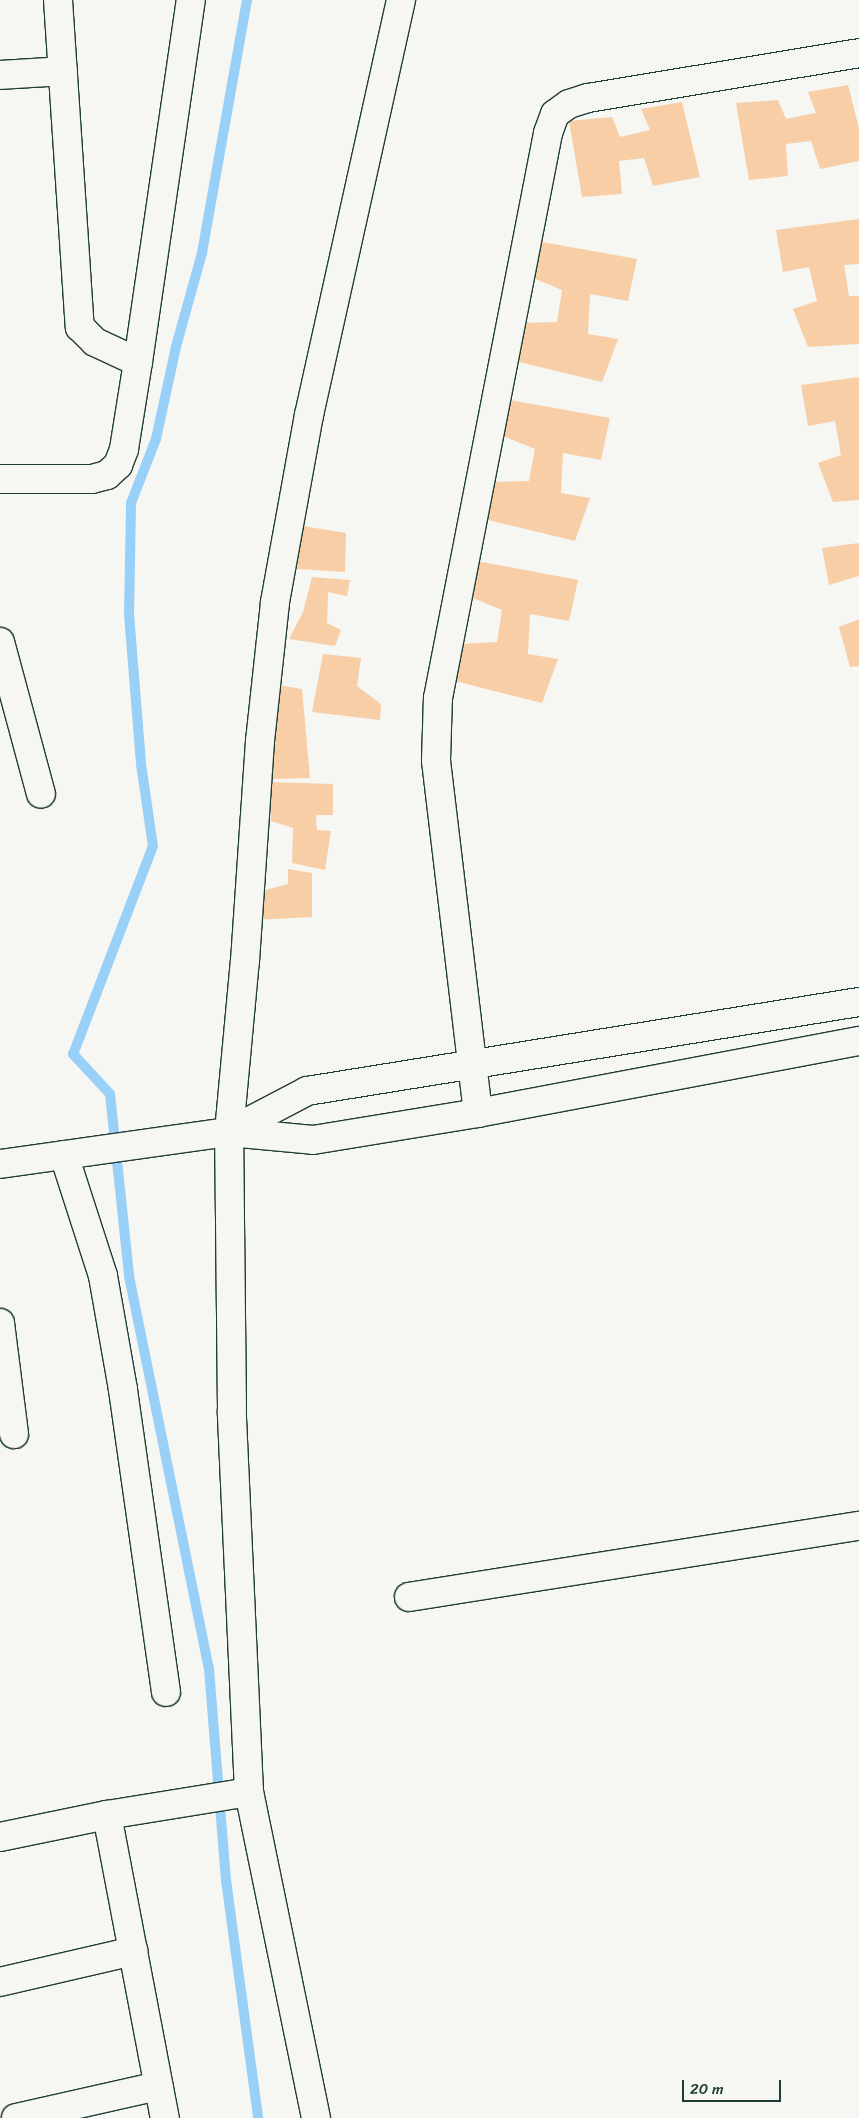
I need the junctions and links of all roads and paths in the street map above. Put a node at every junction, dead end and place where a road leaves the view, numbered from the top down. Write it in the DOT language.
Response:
graph roads {
  1 [pos="58,0"];
  2 [pos="191,0"];
  3 [pos="401,0"];
  4 [pos="859,53"];
  5 [pos="63,72"];
  6 [pos="0,75"];
  7 [pos="138,362"];
  8 [pos="0,479"];
  9 [pos="0,642"];
  10 [pos="42,794"];
  11 [pos="859,1002"];
  12 [pos="859,1041"];
  13 [pos="473,1064"];
  14 [pos="478,1113"];
  15 [pos="229,1132"];
  16 [pos="71,1154"];
  17 [pos="0,1164"];
  18 [pos="0,1323"];
  19 [pos="14,1434"];
  20 [pos="859,1526"];
  21 [pos="409,1597"];
  22 [pos="166,1692"];
  23 [pos="236,1794"];
  24 [pos="107,1815"];
  25 [pos="0,1837"];
  26 [pos="133,1952"];
  27 [pos="0,1982"];
  28 [pos="158,2086"];
  29 [pos="16,2118"];
  30 [pos="165,2118"];
  31 [pos="316,2118"];
  1 -- 5 [label="street"];
  2 -- 7 [label="street"];
  3 -- 15 [label="street"];
  4 -- 13 [label="street"];
  5 -- 6 [label="street"];
  5 -- 7 [label="street"];
  7 -- 8 [label="street"];
  9 -- 10 [label="street"];
  11 -- 13 [label="street"];
  12 -- 14 [label="street"];
  13 -- 14 [label="street"];
  13 -- 15 [label="street"];
  14 -- 15 [label="street"];
  15 -- 16 [label="street"];
  15 -- 23 [label="street"];
  16 -- 17 [label="street"];
  16 -- 22 [label="street"];
  18 -- 19 [label="street"];
  20 -- 21 [label="street"];
  23 -- 24 [label="street"];
  23 -- 31 [label="street"];
  24 -- 25 [label="street"];
  24 -- 26 [label="street"];
  26 -- 27 [label="street"];
  26 -- 28 [label="street"];
  28 -- 29 [label="street"];
  28 -- 30 [label="street"];
}
